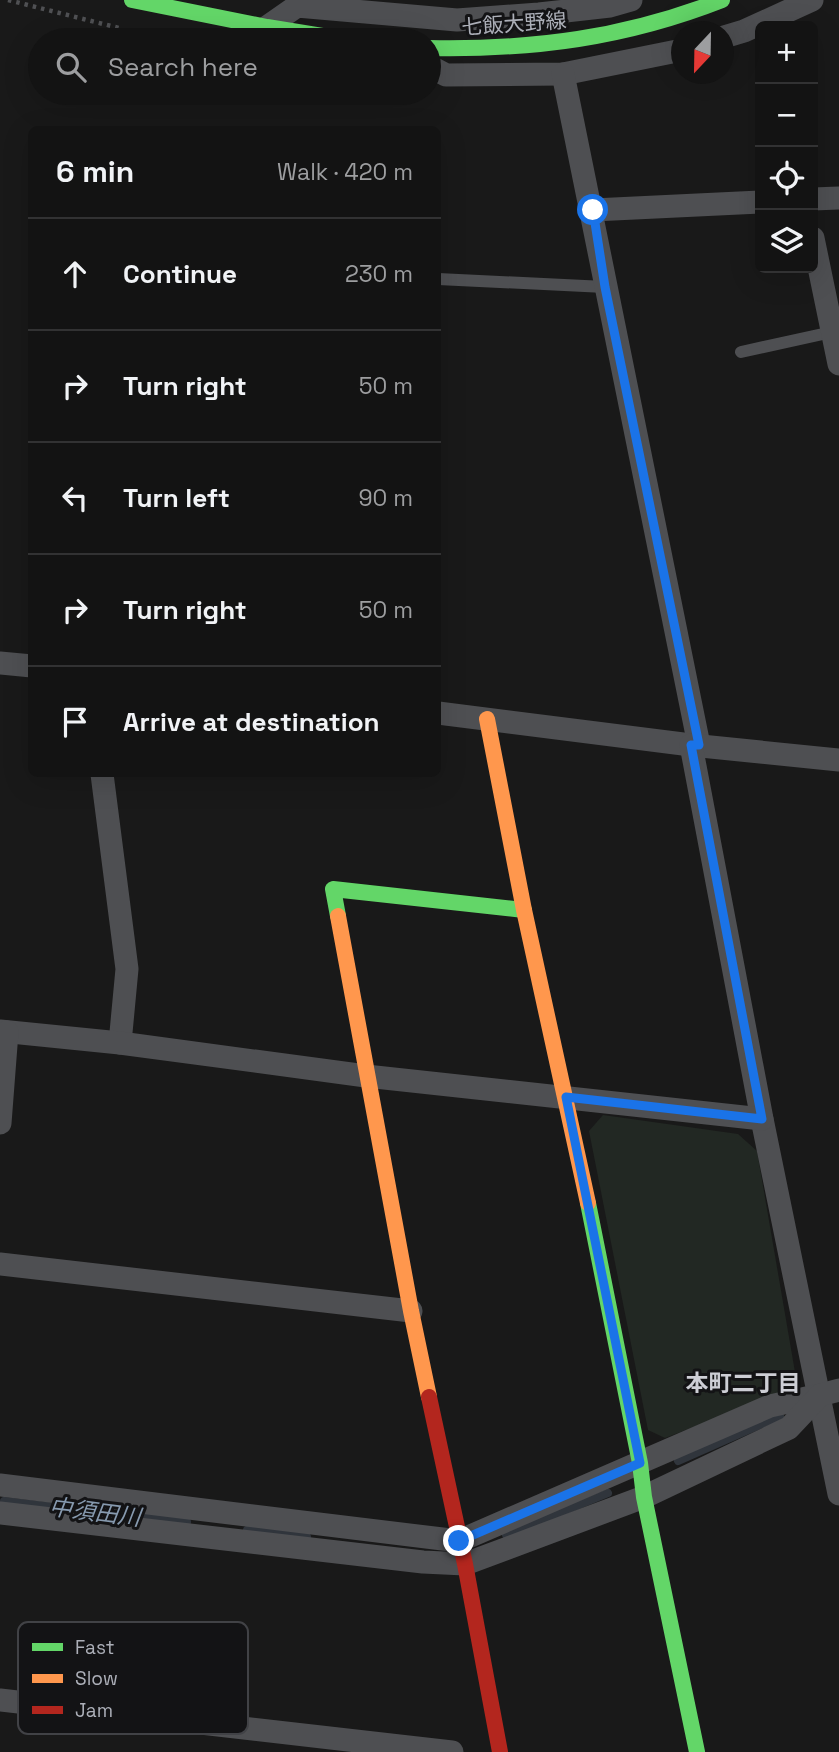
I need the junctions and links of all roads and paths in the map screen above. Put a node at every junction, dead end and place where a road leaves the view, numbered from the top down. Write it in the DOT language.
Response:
graph roads {
  1 [pos="8,0"];
  2 [pos="132,0"];
  3 [pos="631,0"];
  4 [pos="722,0"];
  5 [pos="812,0"];
  6 [pos="456,10"];
  7 [pos="267,27"];
  8 [pos="121,28"];
  9 [pos="273,28"];
  10 [pos="734,34"];
  11 [pos="441,48"];
  12 [pos="671,52"];
  13 [pos="441,72"];
  14 [pos="563,74"];
  15 [pos="839,198"];
  16 [pos="818,199"];
  17 [pos="755,202"];
  18 [pos="593,210"];
  19 [pos="818,263"];
  20 [pos="441,279"];
  21 [pos="605,287"];
  22 [pos="832,332"];
  23 [pos="741,352"];
  24 [pos="839,364"];
  25 [pos="0,663"];
  26 [pos="28,666"];
  27 [pos="441,713"];
  28 [pos="487,719"];
  29 [pos="695,745"];
  30 [pos="839,760"];
  31 [pos="102,777"];
  32 [pos="524,910"];
  33 [pos="4,1031"];
  34 [pos="120,1043"];
  35 [pos="366,1076"];
  36 [pos="566,1097"];
  37 [pos="762,1119"];
  38 [pos="0,1123"];
  39 [pos="0,1264"];
  40 [pos="411,1311"];
  41 [pos="830,1392"];
  42 [pos="640,1463"];
  43 [pos="0,1485"];
  44 [pos="839,1493"];
  45 [pos="644,1497"];
  46 [pos="0,1513"];
  47 [pos="219,1513"];
  48 [pos="217,1538"];
  49 [pos="459,1541"];
  50 [pos="465,1564"];
  51 [pos="0,1700"];
  52 [pos="18,1702"];
  53 [pos="248,1729"];
  54 [pos="452,1752"];
  55 [pos="500,1752"];
  56 [pos="697,1752"];
  1 -- 8 [label="path"];
  2 -- 7 [label="street"];
  3 -- 6 [label="street"];
  4 -- 11 [label="street, 七飯大野線"];
  5 -- 10 [label="street"];
  6 -- 7 [label="street"];
  7 -- 9 [label="street"];
  12 -- 14 [label="street"];
  13 -- 14 [label="street"];
  14 -- 18 [label="street"];
  15 -- 16 [label="street"];
  17 -- 18 [label="street"];
  18 -- 21 [label="street"];
  19 -- 22 [label="street"];
  20 -- 21 [label="lane"];
  21 -- 29 [label="street"];
  22 -- 23 [label="lane"];
  22 -- 24 [label="street"];
  25 -- 26 [label="street"];
  27 -- 28 [label="street"];
  28 -- 29 [label="street"];
  28 -- 32 [label="street"];
  29 -- 30 [label="street"];
  29 -- 37 [label="street"];
  31 -- 34 [label="street"];
  32 -- 35 [label="street"];
  32 -- 36 [label="street"];
  33 -- 34 [label="street"];
  33 -- 38 [label="street"];
  34 -- 35 [label="street"];
  35 -- 36 [label="street"];
  35 -- 40 [label="street"];
  36 -- 37 [label="street"];
  36 -- 42 [label="street"];
  37 -- 41 [label="street"];
  39 -- 40 [label="street"];
  40 -- 49 [label="street"];
  41 -- 42 [label="street"];
  41 -- 44 [label="street"];
  41 -- 45 [label="street"];
  42 -- 45 [label="street"];
  42 -- 49 [label="street"];
  43 -- 47 [label="street"];
  45 -- 50 [label="street"];
  45 -- 56 [label="street"];
  46 -- 48 [label="street"];
  47 -- 48 [label="lane"];
  47 -- 49 [label="street"];
  48 -- 50 [label="street"];
  49 -- 50 [label="street"];
  50 -- 55 [label="street"];
  51 -- 52 [label="street"];
  53 -- 54 [label="street"];
}
